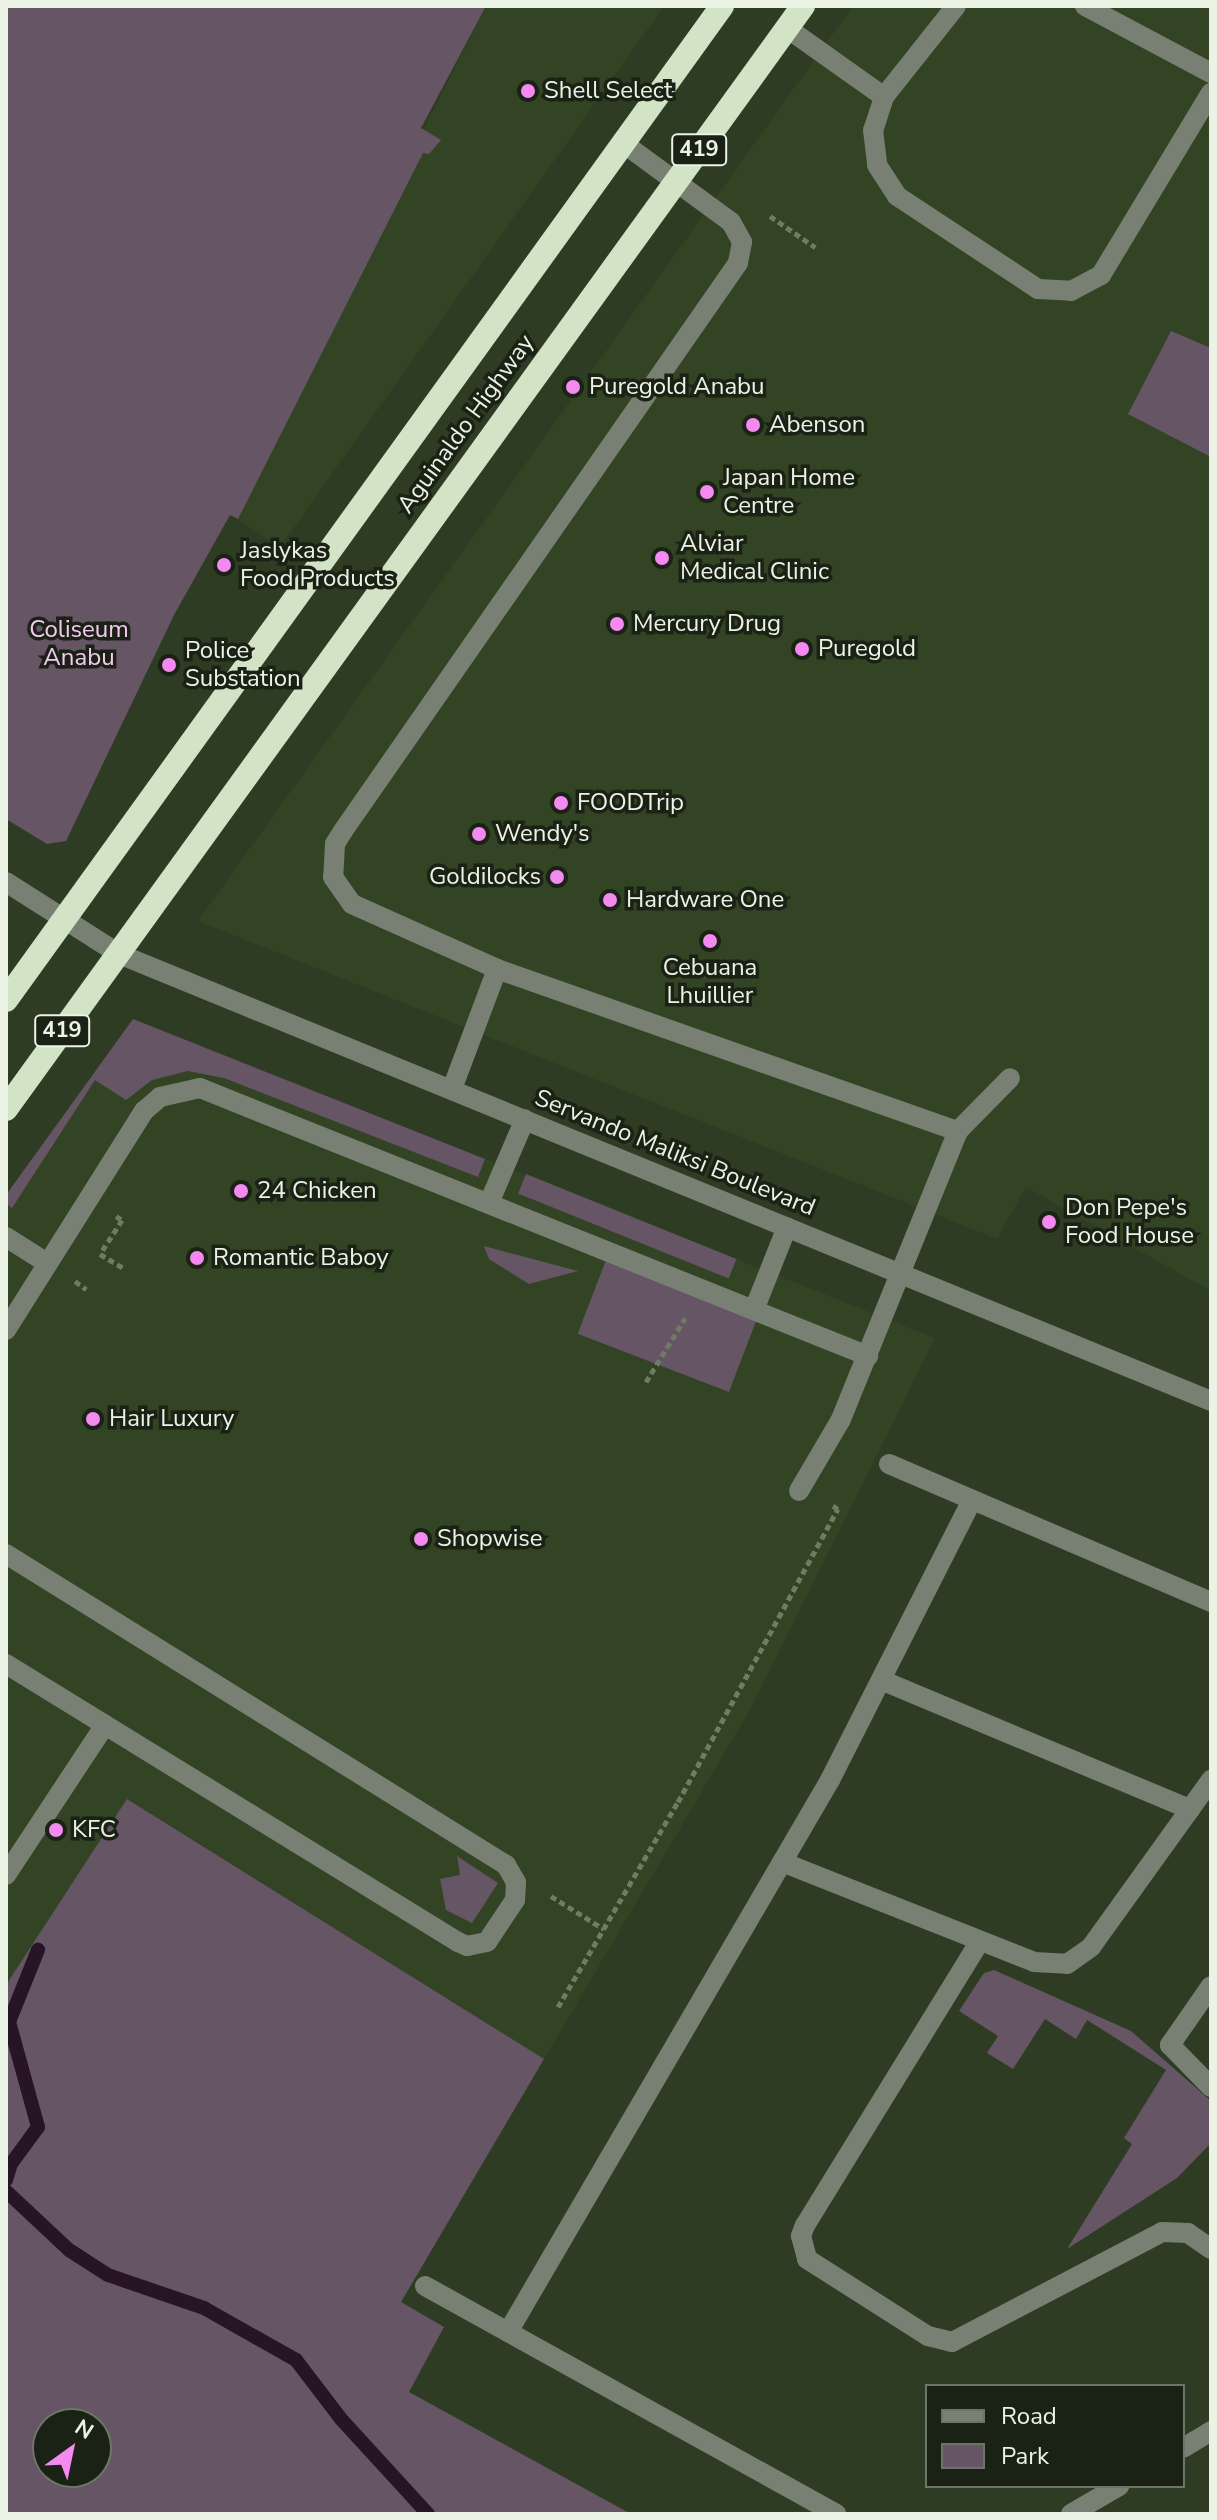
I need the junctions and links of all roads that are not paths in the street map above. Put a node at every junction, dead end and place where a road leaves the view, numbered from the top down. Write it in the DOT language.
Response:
graph roads {
  1 [pos="722,6"];
  2 [pos="803,6"];
  3 [pos="956,6"];
  4 [pos="1085,6"];
  5 [pos="787,28"];
  6 [pos="1211,73"];
  7 [pos="1211,93"];
  8 [pos="884,97"];
  9 [pos="623,143"];
  10 [pos="676,182"];
  11 [pos="6,882"];
  12 [pos="66,917"];
  13 [pos="119,954"];
  14 [pos="497,969"];
  15 [pos="6,1000"];
  16 [pos="1010,1078"];
  17 [pos="452,1089"];
  18 [pos="6,1109"];
  19 [pos="525,1119"];
  20 [pos="958,1131"];
  21 [pos="489,1203"];
  22 [pos="787,1227"];
  23 [pos="6,1237"];
  24 [pos="47,1263"];
  25 [pos="901,1274"];
  26 [pos="754,1310"];
  27 [pos="6,1330"];
  28 [pos="868,1356"];
  29 [pos="1211,1401"];
  30 [pos="889,1464"];
  31 [pos="801,1489"];
  32 [pos="972,1500"];
  33 [pos="6,1554"];
  34 [pos="1211,1602"];
  35 [pos="6,1664"];
  36 [pos="881,1680"];
  37 [pos="105,1725"];
  38 [pos="1211,1780"];
  39 [pos="1190,1809"];
  40 [pos="782,1862"];
  41 [pos="6,1875"];
  42 [pos="980,1941"];
  43 [pos="1211,1986"];
  44 [pos="1211,2087"];
  45 [pos="1211,2249"];
  46 [pos="425,2286"];
  47 [pos="508,2332"];
  48 [pos="1211,2431"];
  49 [pos="1185,2447"];
  50 [pos="1116,2488"];
  51 [pos="836,2514"];
  52 [pos="1071,2514"];
  1 -- 9 [label="highway, Aguinaldo Highway / 419"];
  2 -- 5 [label="highway, Aguinaldo Highway / 419"];
  3 -- 8 [label="street"];
  4 -- 6 [label="street"];
  5 -- 8 [label="street"];
  5 -- 10 [label="highway, Aguinaldo Highway / 419"];
  7 -- 8 [label="street"];
  9 -- 10 [label="street"];
  9 -- 12 [label="highway, Aguinaldo Highway / 419"];
  10 -- 13 [label="highway, Aguinaldo Highway / 419"];
  10 -- 14 [label="street"];
  11 -- 12 [label="street, Servando Maliksi Boulevard"];
  12 -- 13 [label="street, Servando Maliksi Boulevard"];
  12 -- 15 [label="highway, Aguinaldo Highway / 419"];
  13 -- 17 [label="street, Servando Maliksi Boulevard"];
  13 -- 18 [label="highway, Aguinaldo Highway / 419"];
  14 -- 17 [label="street"];
  14 -- 20 [label="street"];
  16 -- 20 [label="street"];
  17 -- 19 [label="street, Servando Maliksi Boulevard"];
  19 -- 21 [label="street"];
  19 -- 22 [label="street, Servando Maliksi Boulevard"];
  20 -- 25 [label="street"];
  21 -- 24 [label="street"];
  21 -- 26 [label="street"];
  22 -- 25 [label="street, Servando Maliksi Boulevard"];
  22 -- 26 [label="street"];
  23 -- 24 [label="street"];
  24 -- 27 [label="street"];
  25 -- 28 [label="street"];
  25 -- 29 [label="street, Servando Maliksi Boulevard"];
  26 -- 28 [label="street"];
  28 -- 31 [label="street"];
  30 -- 32 [label="street"];
  32 -- 34 [label="street"];
  32 -- 36 [label="street"];
  33 -- 37 [label="street"];
  35 -- 37 [label="street"];
  36 -- 39 [label="street"];
  36 -- 40 [label="street"];
  37 -- 41 [label="street"];
  38 -- 39 [label="street"];
  39 -- 42 [label="street"];
  40 -- 42 [label="street"];
  40 -- 47 [label="street"];
  42 -- 45 [label="street"];
  43 -- 44 [label="street"];
  46 -- 47 [label="street"];
  47 -- 51 [label="street"];
  48 -- 49 [label="street"];
  50 -- 52 [label="street"];
}
